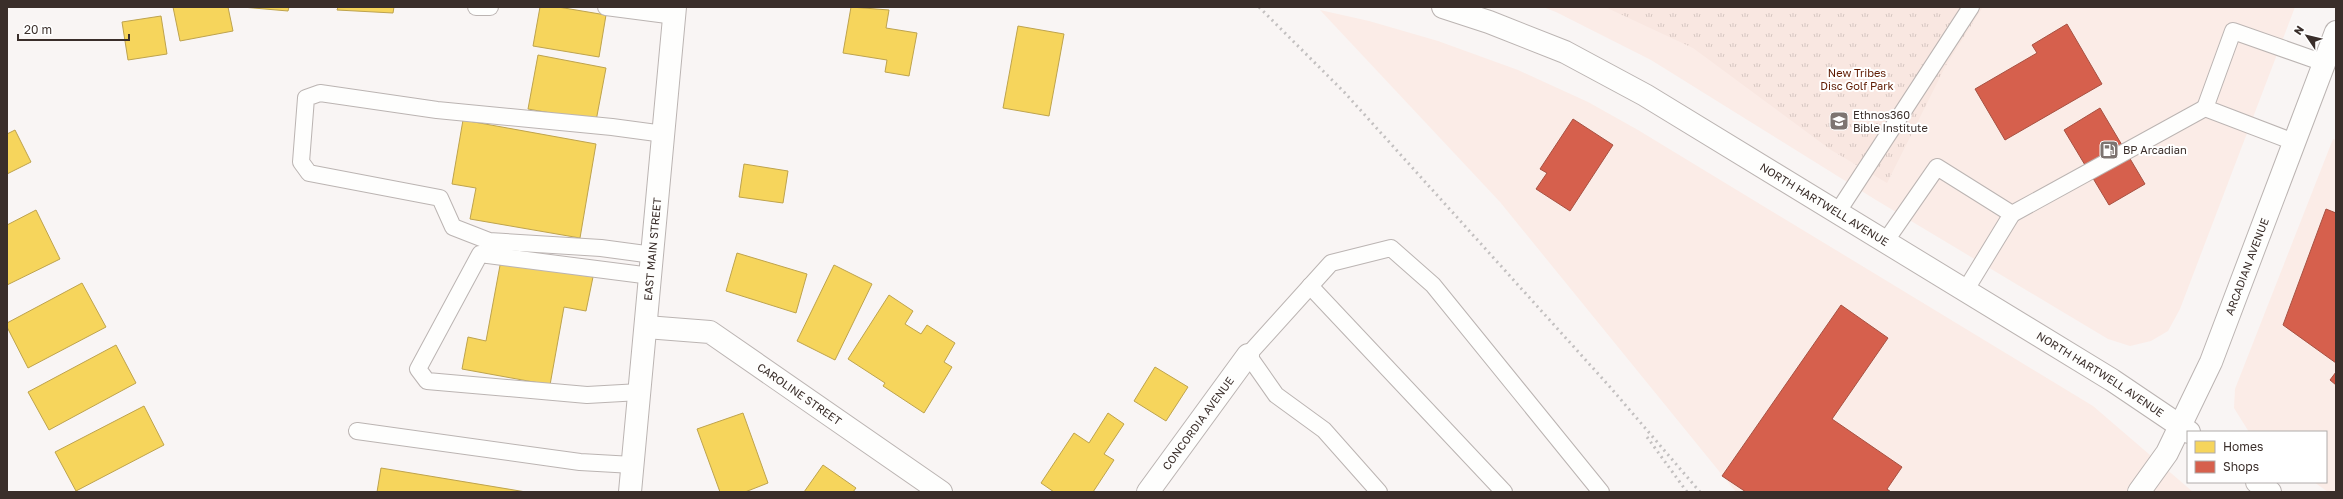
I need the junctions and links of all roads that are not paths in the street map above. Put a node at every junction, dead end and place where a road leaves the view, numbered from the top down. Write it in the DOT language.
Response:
graph roads {
  1 [pos="476,7"];
  2 [pos="490,7"];
  3 [pos="606,7"];
  4 [pos="1443,7"];
  5 [pos="1970,7"];
  6 [pos="675,11"];
  7 [pos="2336,32"];
  8 [pos="2324,63"];
  9 [pos="2205,108"];
  10 [pos="664,134"];
  11 [pos="2294,142"];
  12 [pos="1837,213"];
  13 [pos="2012,214"];
  14 [pos="1885,242"];
  15 [pos="653,255"];
  16 [pos="651,276"];
  17 [pos="1310,286"];
  18 [pos="1965,291"];
  19 [pos="646,327"];
  20 [pos="1248,355"];
  21 [pos="640,392"];
  22 [pos="2185,429"];
  23 [pos="357,431"];
  24 [pos="633,465"];
  25 [pos="2258,483"];
  26 [pos="630,492"];
  27 [pos="941,492"];
  28 [pos="1148,492"];
  29 [pos="1379,492"];
  30 [pos="1504,492"];
  31 [pos="1601,492"];
  32 [pos="2139,492"];
  33 [pos="2270,492"];
  1 -- 2 [label="lane"];
  3 -- 6 [label="lane"];
  4 -- 12 [label="street, NORTH HARTWELL AVENUE"];
  5 -- 12 [label="lane"];
  6 -- 10 [label="street, EAST MAIN STREET"];
  7 -- 8 [label="street, ARCADIAN AVENUE"];
  8 -- 9 [label="lane"];
  8 -- 11 [label="street, ARCADIAN AVENUE"];
  9 -- 11 [label="lane"];
  9 -- 13 [label="lane"];
  10 -- 15 [label="street, EAST MAIN STREET"];
  10 -- 15 [label="lane"];
  11 -- 22 [label="street, ARCADIAN AVENUE"];
  12 -- 14 [label="street, NORTH HARTWELL AVENUE"];
  13 -- 14 [label="lane"];
  13 -- 18 [label="lane"];
  14 -- 18 [label="street, NORTH HARTWELL AVENUE"];
  15 -- 16 [label="street, EAST MAIN STREET"];
  16 -- 19 [label="street, EAST MAIN STREET"];
  16 -- 21 [label="lane"];
  17 -- 20 [label="lane"];
  17 -- 30 [label="lane"];
  17 -- 31 [label="lane"];
  18 -- 22 [label="street, NORTH HARTWELL AVENUE"];
  19 -- 21 [label="street, EAST MAIN STREET"];
  19 -- 27 [label="street, CAROLINE STREET"];
  20 -- 28 [label="street, CONCORDIA AVENUE"];
  20 -- 29 [label="lane"];
  21 -- 24 [label="street, EAST MAIN STREET"];
  22 -- 32 [label="street, ARCADIAN AVENUE"];
  23 -- 24 [label="lane"];
  24 -- 26 [label="street, EAST MAIN STREET"];
  25 -- 33 [label="street"];
}
